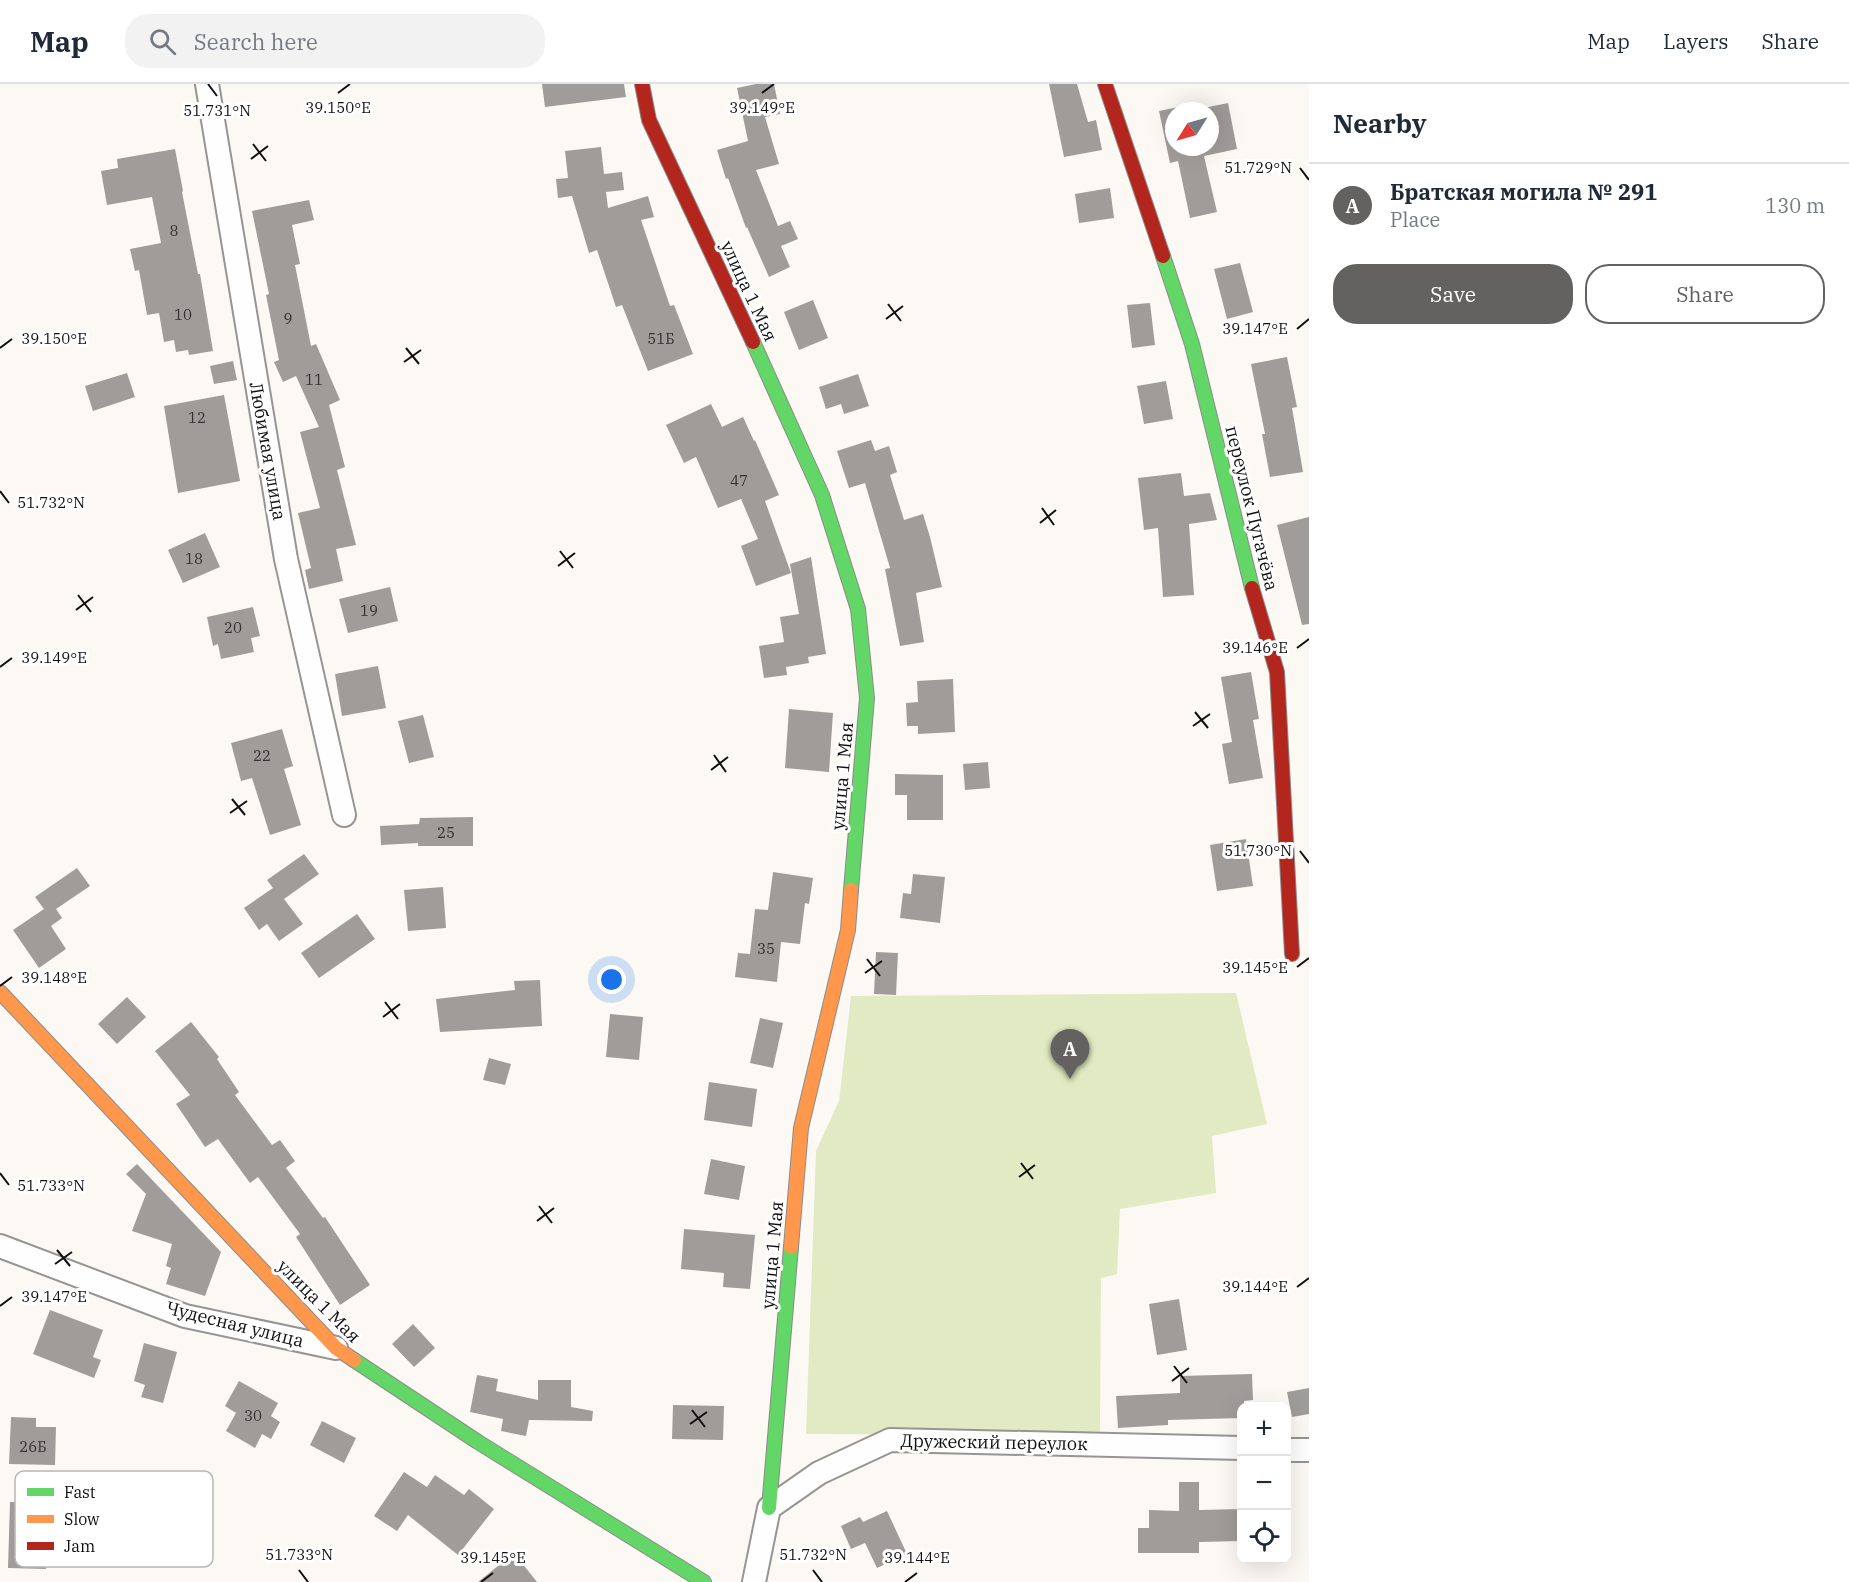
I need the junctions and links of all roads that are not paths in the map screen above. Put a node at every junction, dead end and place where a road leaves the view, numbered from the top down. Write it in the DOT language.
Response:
graph roads {
  1 [pos="207,84"];
  2 [pos="642,84"];
  3 [pos="1105,84"];
  4 [pos="344,815"];
  5 [pos="1292,954"];
  6 [pos="0,992"];
  7 [pos="0,1246"];
  8 [pos="336,1348"];
  9 [pos="1237,1448"];
  10 [pos="1291,1450"];
  11 [pos="1309,1450"];
  12 [pos="769,1508"];
  13 [pos="704,1582"];
  14 [pos="754,1582"];
  1 -- 4 [label="street, Любимая улица"];
  2 -- 12 [label="street, улица 1 Мая"];
  3 -- 5 [label="street, переулок Пугачёва"];
  6 -- 8 [label="street, улица 1 Мая"];
  7 -- 8 [label="street, Чудесная улица"];
  8 -- 13 [label="street, улица 1 Мая"];
  9 -- 12 [label="street, Дружеский переулок"];
  10 -- 11 [label="street"];
  12 -- 14 [label="street"];
}
